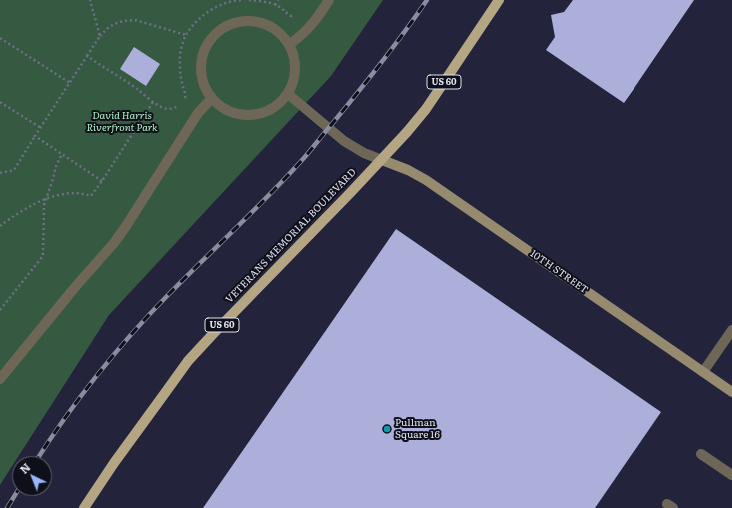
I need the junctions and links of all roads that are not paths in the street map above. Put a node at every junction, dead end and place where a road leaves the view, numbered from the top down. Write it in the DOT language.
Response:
graph roads {
  1 [pos="329,0"];
  2 [pos="499,0"];
  3 [pos="290,44"];
  4 [pos="288,94"];
  5 [pos="212,98"];
  6 [pos="382,160"];
  7 [pos="732,330"];
  8 [pos="703,372"];
  9 [pos="0,379"];
  10 [pos="732,392"];
  11 [pos="701,454"];
  12 [pos="732,475"];
  13 [pos="84,508"];
  1 -- 3 [label="lane"];
  2 -- 6 [label="main road, VETERANS MEMORIAL BOULEVARD / US 60"];
  3 -- 4 [label="lane"];
  3 -- 5 [label="lane"];
  4 -- 5 [label="lane"];
  4 -- 6 [label="lane"];
  5 -- 9 [label="lane"];
  6 -- 8 [label="street, 10TH STREET"];
  6 -- 13 [label="main road, VETERANS MEMORIAL BOULEVARD / US 60"];
  7 -- 8 [label="lane"];
  8 -- 10 [label="street, 10TH STREET"];
  11 -- 12 [label="lane"];
}
